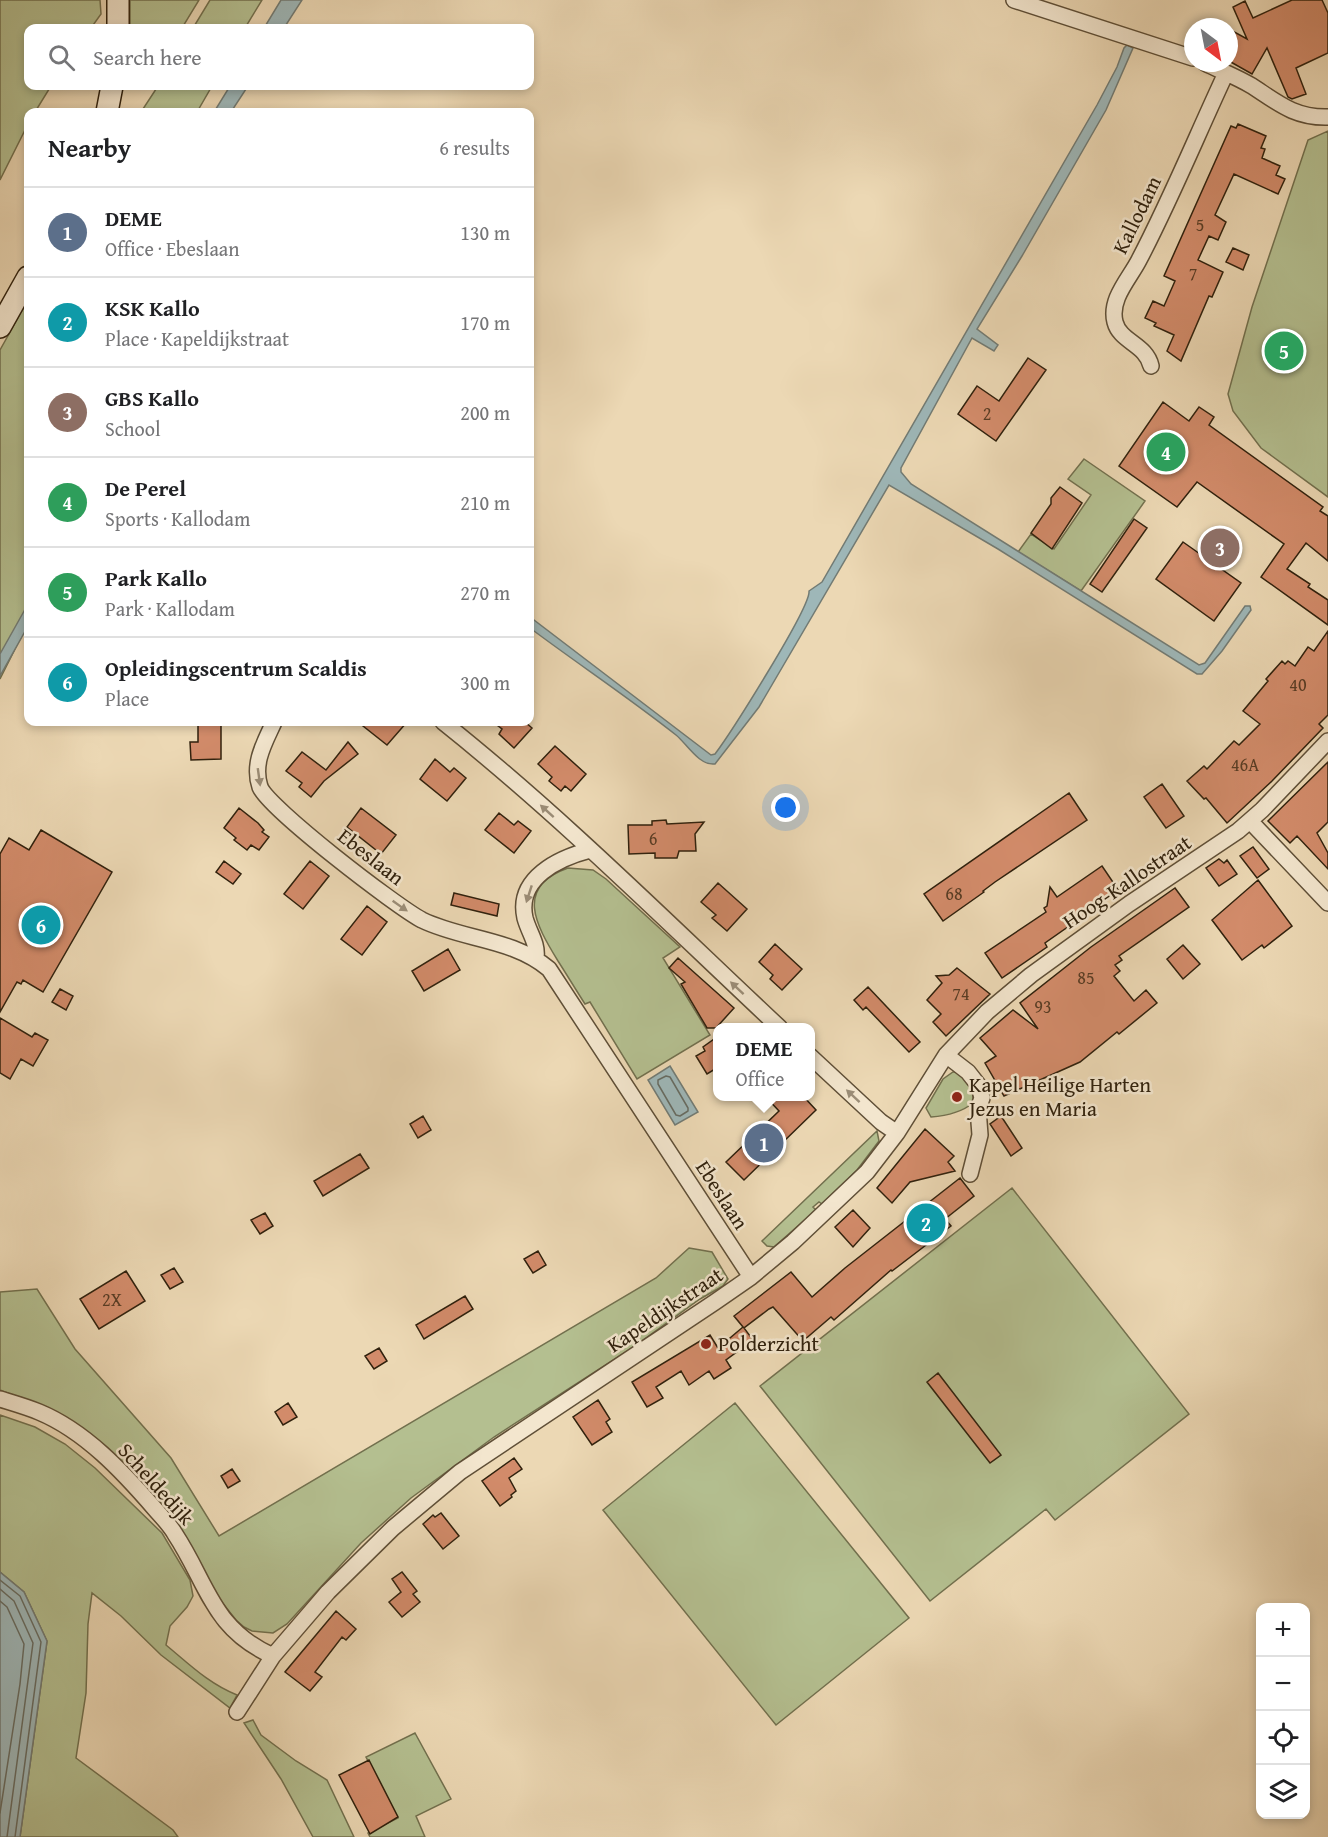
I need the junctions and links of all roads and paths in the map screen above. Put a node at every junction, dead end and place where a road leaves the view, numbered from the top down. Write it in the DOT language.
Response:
graph roads {
  1 [pos="118,0"];
  2 [pos="1014,0"];
  3 [pos="118,24"];
  4 [pos="1184,55"];
  5 [pos="1226,73"];
  6 [pos="111,90"];
  7 [pos="108,108"];
  8 [pos="1328,117"];
  9 [pos="24,284"];
  10 [pos="0,327"];
  11 [pos="1151,366"];
  12 [pos="272,726"];
  13 [pos="448,726"];
  14 [pos="1328,741"];
  15 [pos="1250,821"];
  16 [pos="590,850"];
  17 [pos="1328,903"];
  18 [pos="536,958"];
  19 [pos="775,1023"];
  20 [pos="946,1055"];
  21 [pos="815,1061"];
  22 [pos="897,1133"];
  23 [pos="970,1173"];
  24 [pos="751,1277"];
  25 [pos="0,1399"];
  26 [pos="273,1656"];
  27 [pos="237,1712"];
  1 -- 3 [label="street"];
  2 -- 4 [label="street"];
  5 -- 8 [label="street"];
  5 -- 11 [label="street, Kallodam"];
  6 -- 7 [label="street"];
  9 -- 10 [label="street"];
  12 -- 18 [label="street, Ebeslaan, one-way"];
  16 -- 13 [label="street, one-way"];
  14 -- 15 [label="street, Hoog-Kallostraat"];
  15 -- 17 [label="street"];
  15 -- 20 [label="street, Hoog-Kallostraat"];
  16 -- 18 [label="street, Ebeslaan, one-way"];
  19 -- 16 [label="street, one-way"];
  18 -- 24 [label="street, Ebeslaan"];
  20 -- 22 [label="street, Kapeldijkstraat"];
  20 -- 23 [label="street"];
  22 -- 21 [label="street, one-way"];
  22 -- 24 [label="street, Kapeldijkstraat"];
  24 -- 26 [label="street, Kapeldijkstraat"];
  25 -- 26 [label="street, Scheldedijk"];
  26 -- 27 [label="street, Kapeldijkstraat"];
}
